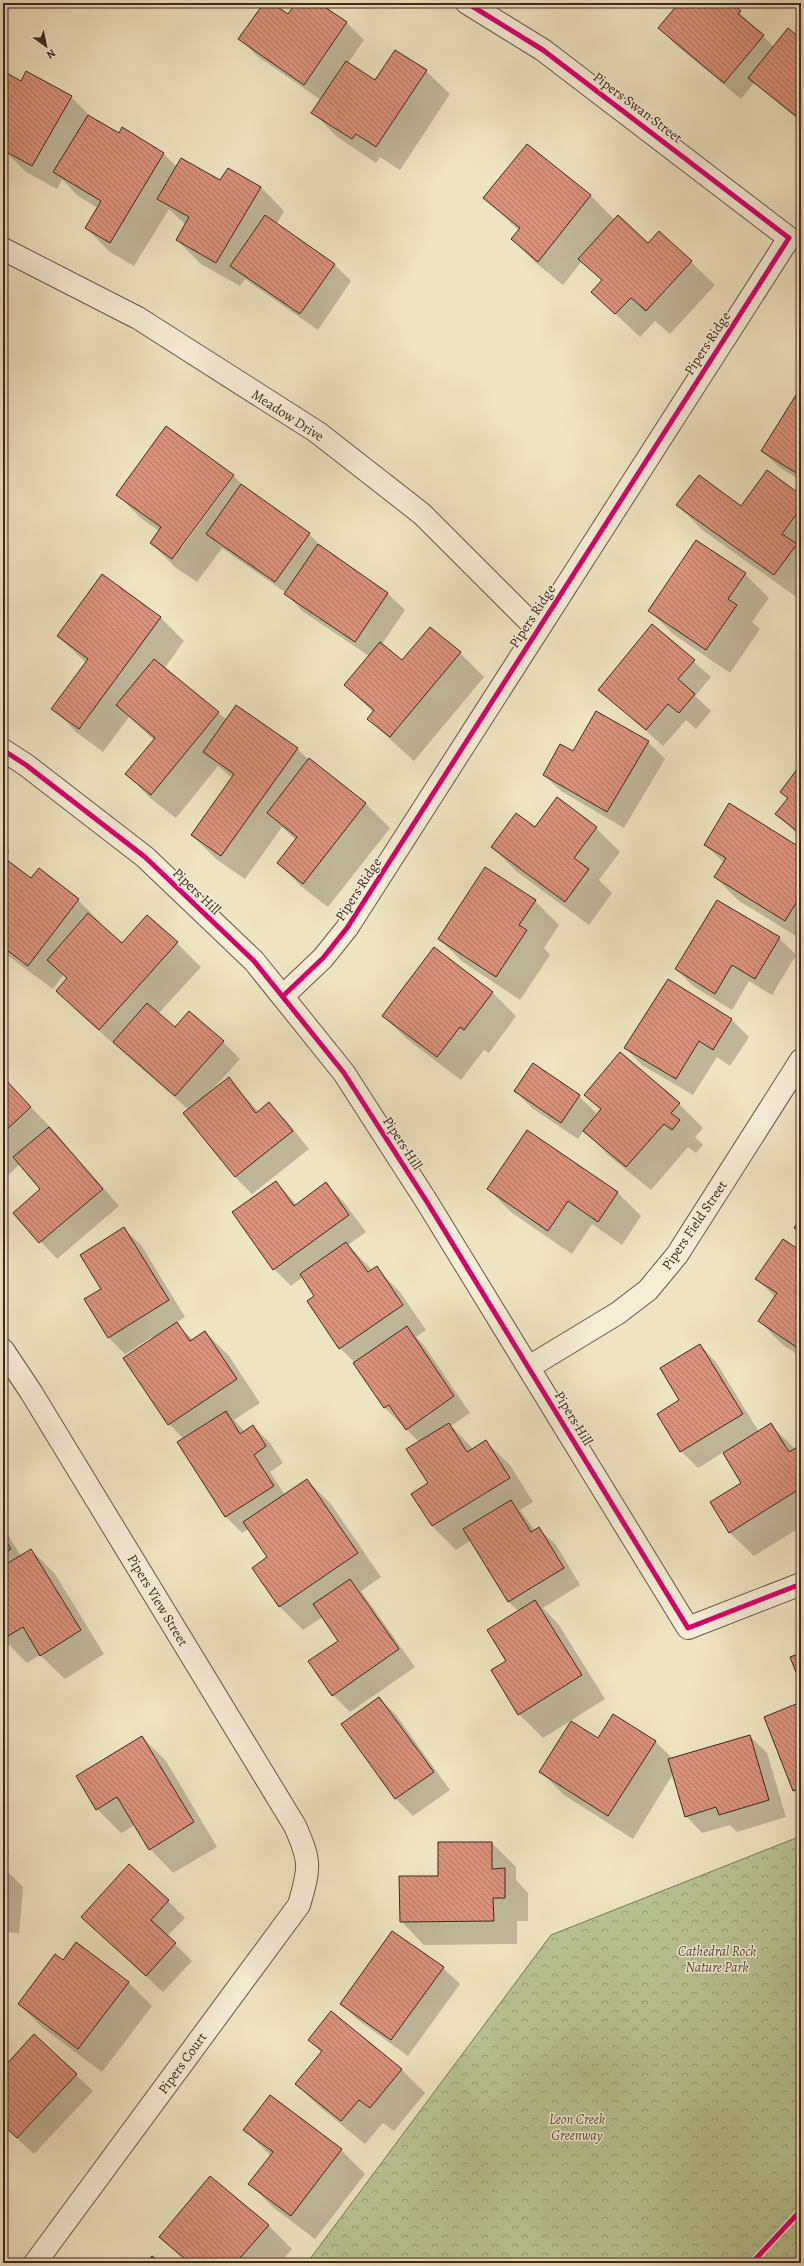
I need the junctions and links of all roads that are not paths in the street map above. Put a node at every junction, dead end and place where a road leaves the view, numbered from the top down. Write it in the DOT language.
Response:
graph roads {
  1 [pos="467,3"];
  2 [pos="790,238"];
  3 [pos="3,249"];
  4 [pos="537,629"];
  5 [pos="3,750"];
  6 [pos="283,996"];
  7 [pos="801,1060"];
  8 [pos="3,1350"];
  9 [pos="529,1367"];
  10 [pos="801,1584"];
  11 [pos="307,1854"];
  12 [pos="34,2263"];
  1 -- 2 [label="street, Pipers Swan Street"];
  2 -- 4 [label="street, Pipers Ridge"];
  3 -- 4 [label="street, Meadow Drive"];
  4 -- 6 [label="street, Pipers Ridge"];
  5 -- 6 [label="street, Pipers Hill"];
  6 -- 9 [label="street, Pipers Hill"];
  7 -- 9 [label="street, Pipers Field Street"];
  8 -- 11 [label="street, Pipers View Street"];
  9 -- 10 [label="street, Pipers Hill"];
  11 -- 12 [label="street, Pipers Court"];
}
